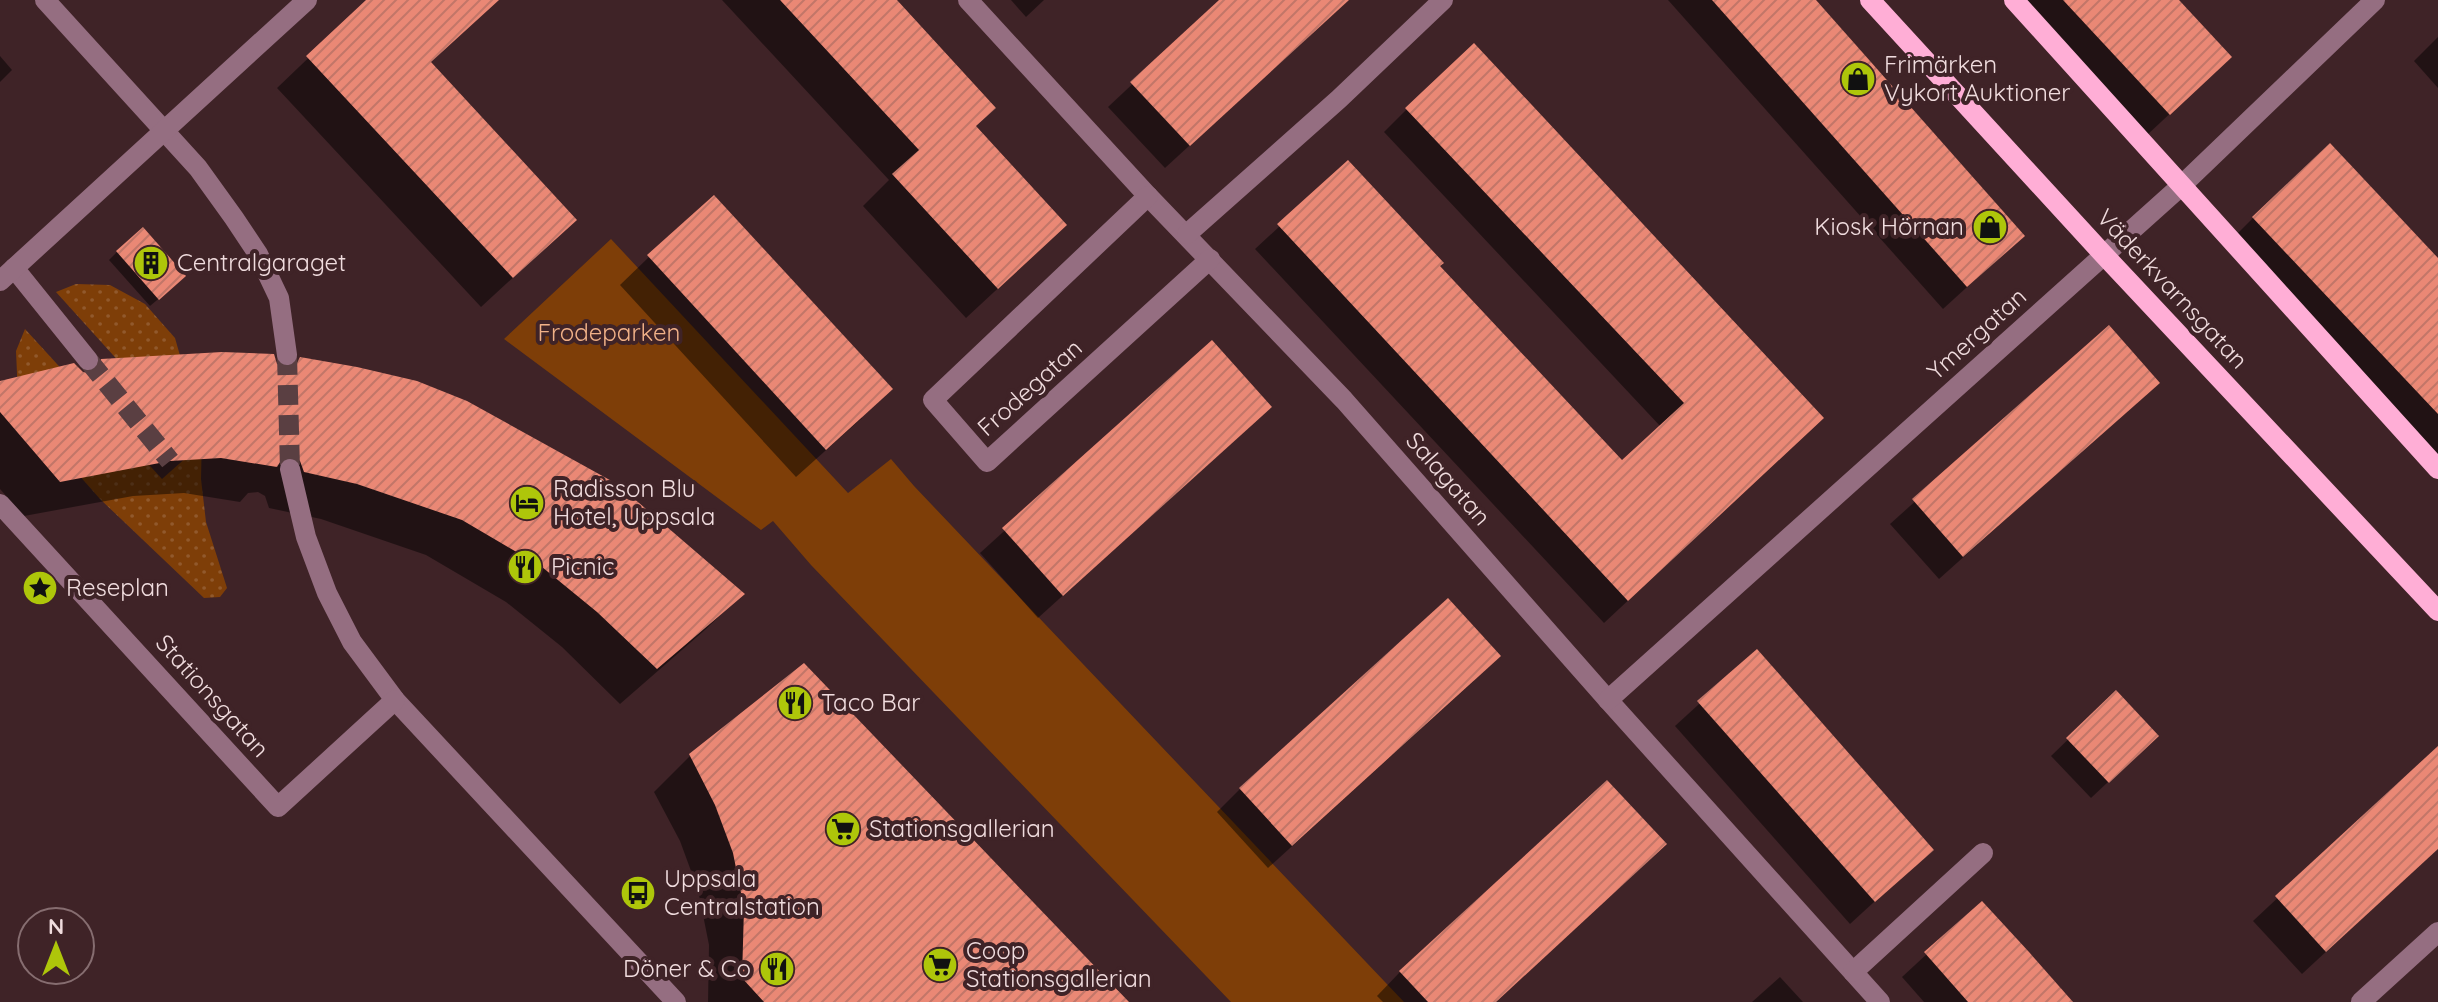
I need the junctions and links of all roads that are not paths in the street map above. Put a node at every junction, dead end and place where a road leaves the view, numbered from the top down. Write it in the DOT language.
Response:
graph roads {
  1 [pos="45,0"];
  2 [pos="307,0"];
  3 [pos="968,0"];
  4 [pos="1443,0"];
  5 [pos="1870,0"];
  6 [pos="2014,0"];
  7 [pos="2375,0"];
  8 [pos="165,131"];
  9 [pos="2181,186"];
  10 [pos="1148,196"];
  11 [pos="1187,234"];
  12 [pos="2104,255"];
  13 [pos="1210,259"];
  14 [pos="7,275"];
  15 [pos="287,355"];
  16 [pos="88,360"];
  17 [pos="290,469"];
  18 [pos="2438,469"];
  19 [pos="0,504"];
  20 [pos="2438,611"];
  21 [pos="395,700"];
  22 [pos="1608,700"];
  23 [pos="1983,853"];
  24 [pos="2438,932"];
  25 [pos="1853,972"];
  26 [pos="676,1002"];
  27 [pos="1880,1002"];
  28 [pos="2361,1002"];
  1 -- 8 [label="street"];
  2 -- 8 [label="street"];
  3 -- 10 [label="street, Salagatan"];
  4 -- 11 [label="street"];
  5 -- 12 [label="main road, Väderkvarnsgatan"];
  6 -- 9 [label="main road"];
  7 -- 9 [label="street, Ymergatan"];
  8 -- 14 [label="street"];
  8 -- 15 [label="street"];
  9 -- 12 [label="street, Ymergatan"];
  9 -- 18 [label="main road"];
  10 -- 11 [label="street, Salagatan"];
  10 -- 13 [label="street, Frodegatan"];
  11 -- 13 [label="street, Salagatan"];
  12 -- 20 [label="main road, Väderkvarnsgatan"];
  12 -- 22 [label="street, Ymergatan"];
  13 -- 22 [label="street, Salagatan"];
  14 -- 16 [label="street"];
  17 -- 21 [label="street"];
  19 -- 21 [label="street, Stationsgatan"];
  21 -- 26 [label="street"];
  22 -- 25 [label="street, Salagatan"];
  23 -- 25 [label="street"];
  24 -- 28 [label="street"];
  25 -- 27 [label="street, Salagatan"];
}
